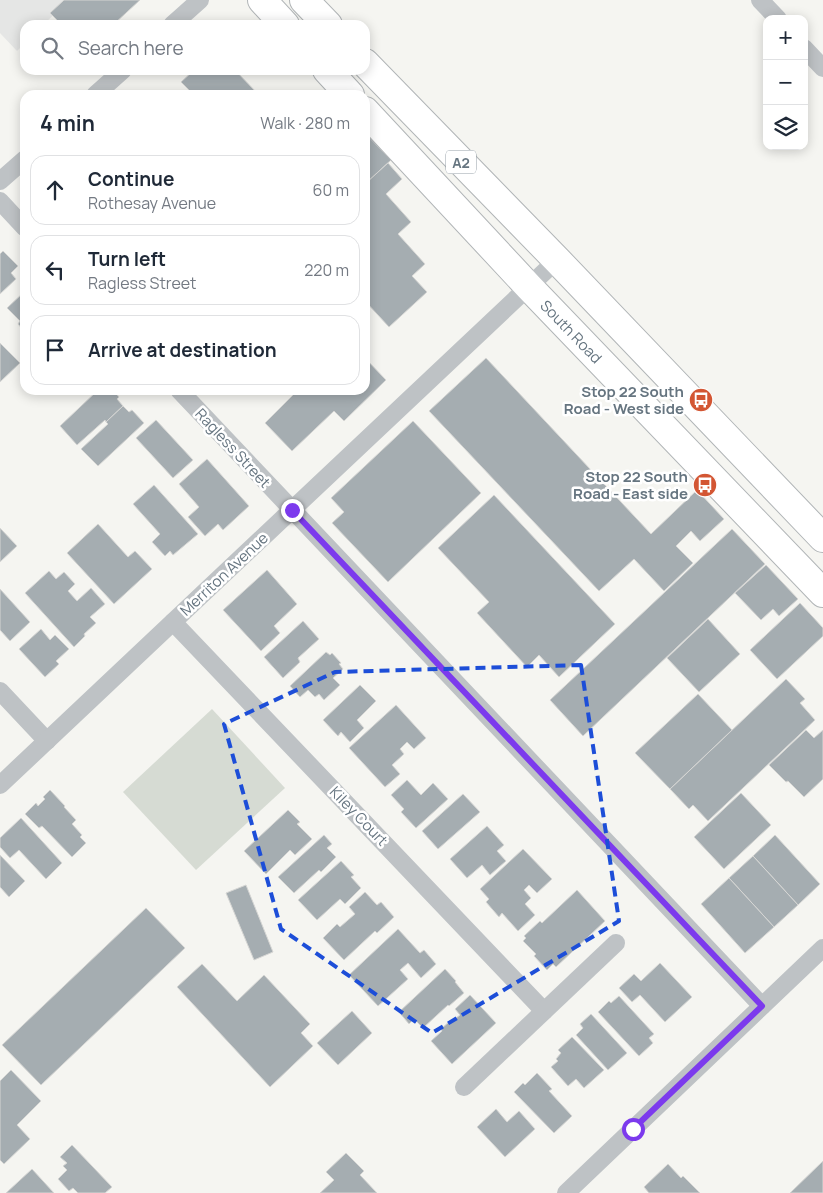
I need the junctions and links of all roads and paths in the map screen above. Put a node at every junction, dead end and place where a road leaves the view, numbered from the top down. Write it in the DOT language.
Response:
graph roads {
  1 [pos="200,0"];
  2 [pos="262,0"];
  3 [pos="304,0"];
  4 [pos="760,0"];
  5 [pos="774,15"];
  6 [pos="178,20"];
  7 [pos="280,20"];
  8 [pos="323,20"];
  9 [pos="808,52"];
  10 [pos="370,68"];
  11 [pos="823,68"];
  12 [pos="117,75"];
  13 [pos="332,75"];
  14 [pos="101,90"];
  15 [pos="345,90"];
  16 [pos="370,116"];
  17 [pos="20,163"];
  18 [pos="0,181"];
  19 [pos="0,201"];
  20 [pos="20,223"];
  21 [pos="557,260"];
  22 [pos="528,287"];
  23 [pos="184,395"];
  24 [pos="292,510"];
  25 [pos="823,538"];
  26 [pos="823,593"];
  27 [pos="173,622"];
  28 [pos="0,691"];
  29 [pos="47,741"];
  30 [pos="0,785"];
  31 [pos="616,943"];
  32 [pos="823,948"];
  33 [pos="762,1006"];
  34 [pos="544,1011"];
  35 [pos="464,1087"];
  36 [pos="566,1193"];
  1 -- 6 [label="street"];
  2 -- 7 [label="highway"];
  3 -- 8 [label="highway"];
  4 -- 5 [label="street"];
  9 -- 11 [label="street"];
  10 -- 21 [label="highway, A2"];
  12 -- 14 [label="street"];
  13 -- 15 [label="highway"];
  16 -- 22 [label="highway, South Road / A2"];
  17 -- 18 [label="street"];
  19 -- 20 [label="street"];
  21 -- 22 [label="street, Merriton Avenue"];
  21 -- 25 [label="highway, A2"];
  22 -- 24 [label="street, Merriton Avenue"];
  22 -- 26 [label="highway, South Road / A2"];
  23 -- 24 [label="street, Ragless Street"];
  24 -- 27 [label="street, Merriton Avenue"];
  24 -- 33 [label="street, Ragless Street"];
  27 -- 29 [label="street, Merriton Avenue"];
  27 -- 34 [label="street, Kiley Court"];
  28 -- 29 [label="street"];
  29 -- 30 [label="street, Merriton Avenue"];
  31 -- 34 [label="street"];
  32 -- 33 [label="street"];
  33 -- 36 [label="street"];
  34 -- 35 [label="street"];
}
